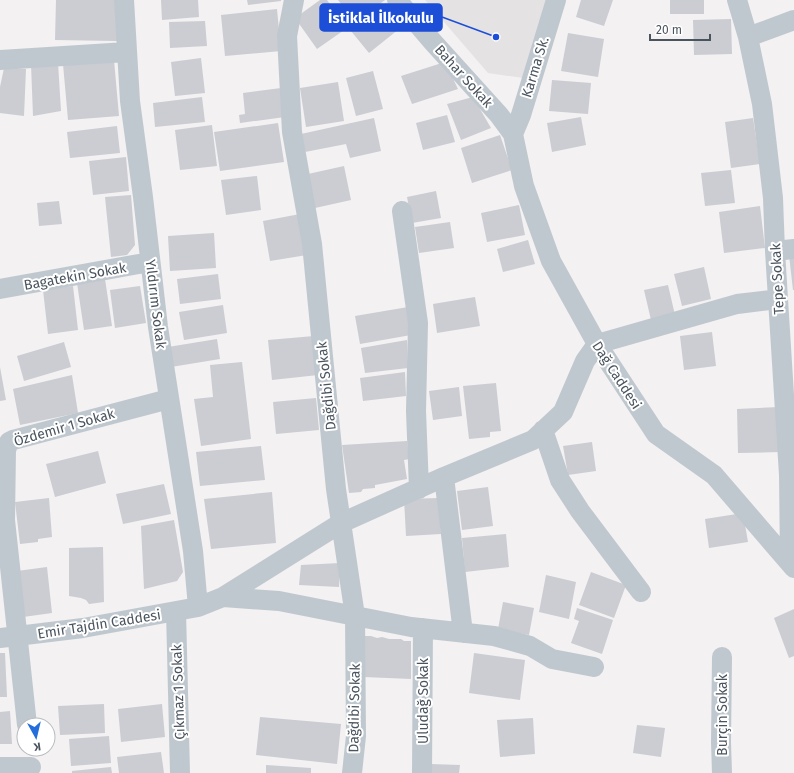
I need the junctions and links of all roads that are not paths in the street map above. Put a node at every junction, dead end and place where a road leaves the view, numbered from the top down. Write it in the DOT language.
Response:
graph roads {
  1 [pos="124,0"];
  2 [pos="294,0"];
  3 [pos="398,0"];
  4 [pos="556,0"];
  5 [pos="737,0"];
  6 [pos="794,20"];
  7 [pos="748,37"];
  8 [pos="127,52"];
  9 [pos="0,60"];
  10 [pos="513,134"];
  11 [pos="402,211"];
  12 [pos="785,250"];
  13 [pos="150,262"];
  14 [pos="0,289"];
  15 [pos="778,299"];
  16 [pos="597,344"];
  17 [pos="169,399"];
  18 [pos="543,430"];
  19 [pos="444,477"];
  20 [pos="419,489"];
  21 [pos="341,523"];
  22 [pos="792,564"];
  23 [pos="641,592"];
  24 [pos="223,598"];
  25 [pos="198,607"];
  26 [pos="176,611"];
  27 [pos="355,616"];
  28 [pos="423,628"];
  29 [pos="463,633"];
  30 [pos="8,638"];
  31 [pos="722,657"];
  32 [pos="594,667"];
  33 [pos="24,717"];
  34 [pos="31,763"];
  35 [pos="0,767"];
  36 [pos="180,773"];
  37 [pos="352,773"];
  38 [pos="422,773"];
  39 [pos="722,773"];
  1 -- 8 [label="street, Yıldırım Sokak"];
  2 -- 21 [label="street, Dağdibi Sokak"];
  3 -- 10 [label="street, Bahar Sokak"];
  4 -- 10 [label="street, Karma Sk."];
  5 -- 7 [label="street, Tepe Sokak"];
  6 -- 7 [label="street"];
  7 -- 12 [label="street, Tepe Sokak"];
  8 -- 9 [label="street"];
  8 -- 13 [label="street, Yıldırım Sokak"];
  10 -- 16 [label="street, Dağ Caddesi"];
  11 -- 20 [label="street"];
  12 -- 15 [label="street, Tepe Sokak"];
  13 -- 14 [label="street, Bagatekin Sokak"];
  13 -- 17 [label="street, Yıldırım Sokak"];
  15 -- 16 [label="street"];
  15 -- 22 [label="street, Tepe Sokak"];
  16 -- 18 [label="street"];
  16 -- 22 [label="street, Dağ Caddesi"];
  17 -- 25 [label="street, Yıldırım Sokak"];
  17 -- 30 [label="street, Özdemir 1 Sokak"];
  18 -- 19 [label="street"];
  18 -- 23 [label="street"];
  19 -- 20 [label="street"];
  19 -- 29 [label="street"];
  20 -- 21 [label="street"];
  21 -- 24 [label="street"];
  21 -- 27 [label="street, Dağdibi Sokak"];
  24 -- 25 [label="street, Emir Tajdin Caddesi"];
  24 -- 27 [label="street"];
  25 -- 26 [label="street, Emir Tajdin Caddesi"];
  26 -- 30 [label="street, Emir Tajdin Caddesi"];
  26 -- 36 [label="street, Çıkmaz 1 Sokak"];
  27 -- 28 [label="street"];
  27 -- 37 [label="street, Dağdibi Sokak"];
  28 -- 29 [label="street"];
  28 -- 38 [label="street, Uludağ Sokak"];
  29 -- 32 [label="street"];
  30 -- 33 [label="street"];
  31 -- 39 [label="street, Burçin Sokak"];
  34 -- 35 [label="street"];
}
